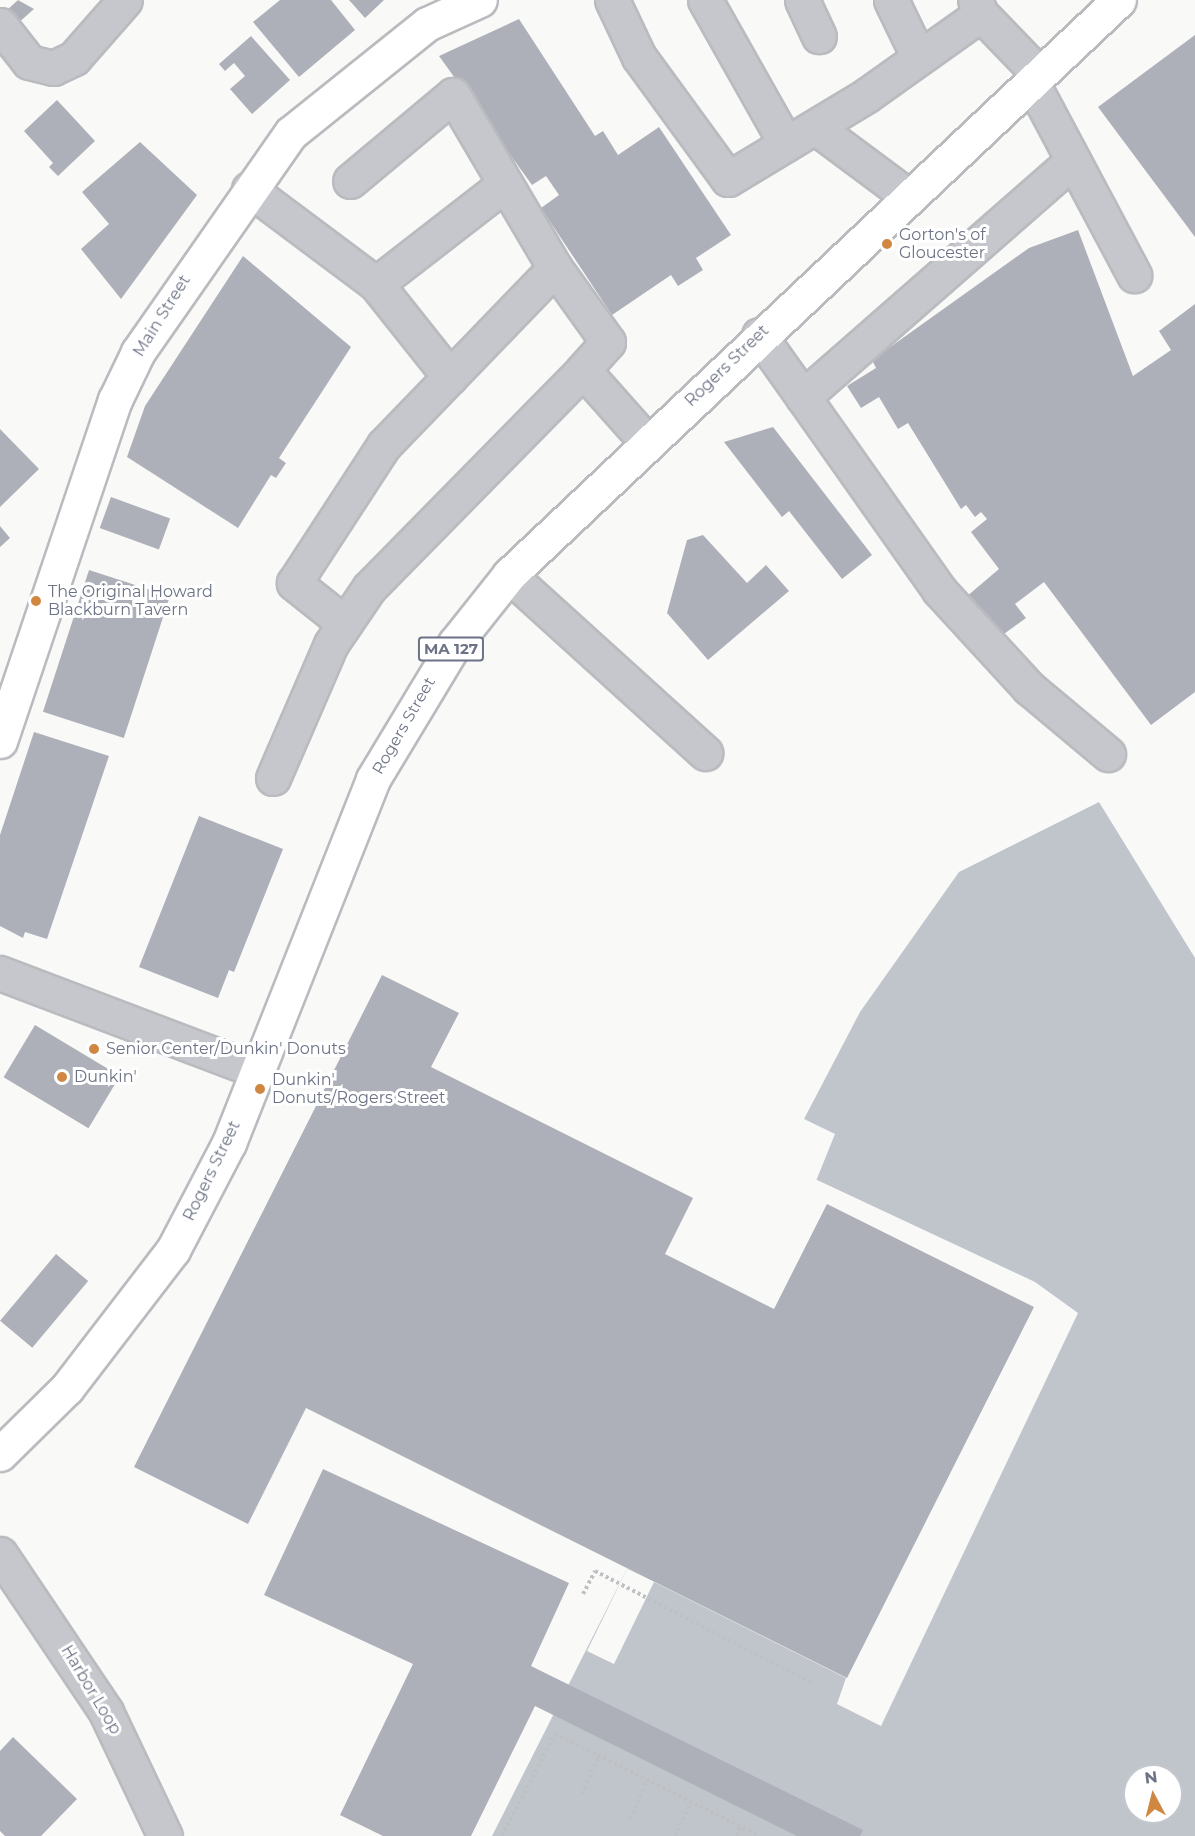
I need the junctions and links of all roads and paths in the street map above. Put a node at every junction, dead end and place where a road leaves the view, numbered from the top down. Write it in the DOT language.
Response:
graph roads {
  1 [pos="125,0"];
  2 [pos="480,0"];
  3 [pos="612,0"];
  4 [pos="705,0"];
  5 [pos="802,0"];
  6 [pos="891,0"];
  7 [pos="1119,0"];
  8 [pos="978,7"];
  9 [pos="0,25"];
  10 [pos="819,36"];
  11 [pos="919,58"];
  12 [pos="1035,77"];
  13 [pos="815,127"];
  14 [pos="786,144"];
  15 [pos="1073,161"];
  16 [pos="350,180"];
  17 [pos="505,184"];
  18 [pos="249,189"];
  19 [pos="908,196"];
  20 [pos="555,268"];
  21 [pos="1134,275"];
  22 [pos="376,284"];
  23 [pos="759,335"];
  24 [pos="583,370"];
  25 [pos="450,377"];
  26 [pos="803,397"];
  27 [pos="647,442"];
  28 [pos="509,575"];
  29 [pos="343,622"];
  30 [pos="0,741"];
  31 [pos="705,753"];
  32 [pos="1108,754"];
  33 [pos="273,778"];
  34 [pos="0,973"];
  35 [pos="256,1070"];
  36 [pos="0,1454"];
  37 [pos="0,1554"];
  38 [pos="583,1594"];
  39 [pos="812,1683"];
  40 [pos="599,1756"];
  41 [pos="647,1780"];
  42 [pos="582,1794"];
  43 [pos="692,1802"];
  44 [pos="630,1819"];
  45 [pos="741,1827"];
  46 [pos="165,1836"];
  47 [pos="502,1836"];
  48 [pos="675,1836"];
  49 [pos="737,1836"];
  50 [pos="760,1836"];
  1 -- 9 [label="street"];
  2 -- 18 [label="main road, Main Street"];
  3 -- 14 [label="street"];
  4 -- 14 [label="street"];
  5 -- 10 [label="street"];
  6 -- 11 [label="street"];
  7 -- 12 [label="main road, Rogers Street / MA 127"];
  8 -- 11 [label="street"];
  8 -- 12 [label="street"];
  11 -- 13 [label="street"];
  12 -- 15 [label="street"];
  12 -- 19 [label="main road, Rogers Street / MA 127"];
  13 -- 14 [label="street"];
  13 -- 19 [label="street"];
  15 -- 21 [label="street"];
  15 -- 26 [label="street"];
  16 -- 17 [label="street"];
  17 -- 20 [label="street"];
  17 -- 22 [label="street"];
  18 -- 22 [label="street"];
  18 -- 30 [label="main road, Main Street"];
  19 -- 23 [label="main road, Rogers Street / MA 127"];
  20 -- 24 [label="street"];
  20 -- 25 [label="street"];
  22 -- 25 [label="street"];
  23 -- 26 [label="street"];
  23 -- 27 [label="main road, Rogers Street / MA 127"];
  24 -- 27 [label="street"];
  24 -- 29 [label="street"];
  25 -- 29 [label="street"];
  26 -- 32 [label="street"];
  27 -- 28 [label="main road, Rogers Street / MA 127"];
  28 -- 31 [label="street"];
  28 -- 35 [label="main road, Rogers Street / MA 127"];
  29 -- 33 [label="street"];
  34 -- 35 [label="street"];
  35 -- 36 [label="main road, Rogers Street / MA 127"];
  37 -- 46 [label="street, Harbor Loop"];
  38 -- 39 [label="path"];
  40 -- 41 [label="path"];
  40 -- 42 [label="path"];
  40 -- 47 [label="path"];
  41 -- 43 [label="path"];
  41 -- 44 [label="path"];
  43 -- 45 [label="path"];
  43 -- 48 [label="path"];
  45 -- 49 [label="path"];
  45 -- 50 [label="path"];
}
